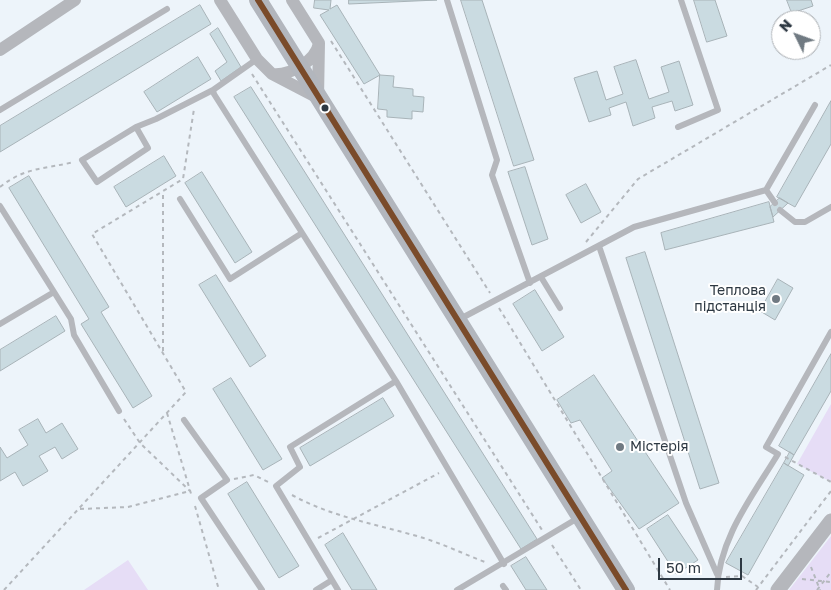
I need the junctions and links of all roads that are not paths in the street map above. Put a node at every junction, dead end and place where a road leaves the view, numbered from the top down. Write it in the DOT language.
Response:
graph roads {
  1 [pos="75,0"];
  2 [pos="220,0"];
  3 [pos="258,0"];
  4 [pos="292,0"];
  5 [pos="448,0"];
  6 [pos="682,0"];
  7 [pos="167,9"];
  8 [pos="323,38"];
  9 [pos="0,50"];
  10 [pos="252,63"];
  11 [pos="298,66"];
  12 [pos="272,74"];
  13 [pos="213,90"];
  14 [pos="318,98"];
  15 [pos="815,105"];
  16 [pos="0,110"];
  17 [pos="136,127"];
  18 [pos="678,127"];
  19 [pos="766,190"];
  20 [pos="180,199"];
  21 [pos="775,203"];
  22 [pos="0,206"];
  23 [pos="831,207"];
  24 [pos="780,210"];
  25 [pos="302,233"];
  26 [pos="599,246"];
  27 [pos="541,277"];
  28 [pos="530,283"];
  29 [pos="54,292"];
  30 [pos="560,308"];
  31 [pos="457,321"];
  32 [pos="0,324"];
  33 [pos="831,332"];
  34 [pos="396,382"];
  35 [pos="119,411"];
  36 [pos="184,420"];
  37 [pos="579,517"];
  38 [pos="831,520"];
  39 [pos="504,564"];
  40 [pos="717,575"];
  41 [pos="332,580"];
  42 [pos="262,590"];
  43 [pos="316,590"];
  44 [pos="338,590"];
  45 [pos="457,590"];
  46 [pos="626,590"];
  47 [pos="717,590"];
  48 [pos="778,590"];
  1 -- 9 [label="street"];
  2 -- 10 [label="street"];
  3 -- 11 [label="main road"];
  4 -- 8 [label="street"];
  5 -- 28 [label="lane"];
  6 -- 18 [label="lane"];
  7 -- 16 [label="lane"];
  8 -- 11 [label="street"];
  8 -- 14 [label="street"];
  10 -- 12 [label="street"];
  10 -- 13 [label="lane"];
  11 -- 12 [label="street"];
  11 -- 14 [label="main road"];
  12 -- 14 [label="street"];
  13 -- 17 [label="lane"];
  13 -- 25 [label="lane"];
  14 -- 31 [label="main road"];
  15 -- 19 [label="lane"];
  17 -- 17 [label="lane"];
  19 -- 21 [label="lane"];
  19 -- 26 [label="lane"];
  20 -- 25 [label="lane"];
  22 -- 29 [label="lane"];
  23 -- 24 [label="lane"];
  25 -- 34 [label="lane"];
  26 -- 27 [label="lane"];
  26 -- 40 [label="lane"];
  27 -- 28 [label="lane"];
  27 -- 30 [label="lane"];
  28 -- 31 [label="lane"];
  29 -- 32 [label="lane"];
  29 -- 35 [label="lane"];
  31 -- 37 [label="main road"];
  33 -- 40 [label="lane"];
  34 -- 39 [label="lane"];
  34 -- 41 [label="lane"];
  36 -- 42 [label="lane"];
  37 -- 39 [label="lane"];
  37 -- 46 [label="main road"];
  38 -- 48 [label="street"];
  39 -- 45 [label="lane"];
  40 -- 47 [label="lane"];
  41 -- 43 [label="lane"];
  41 -- 44 [label="lane"];
}
